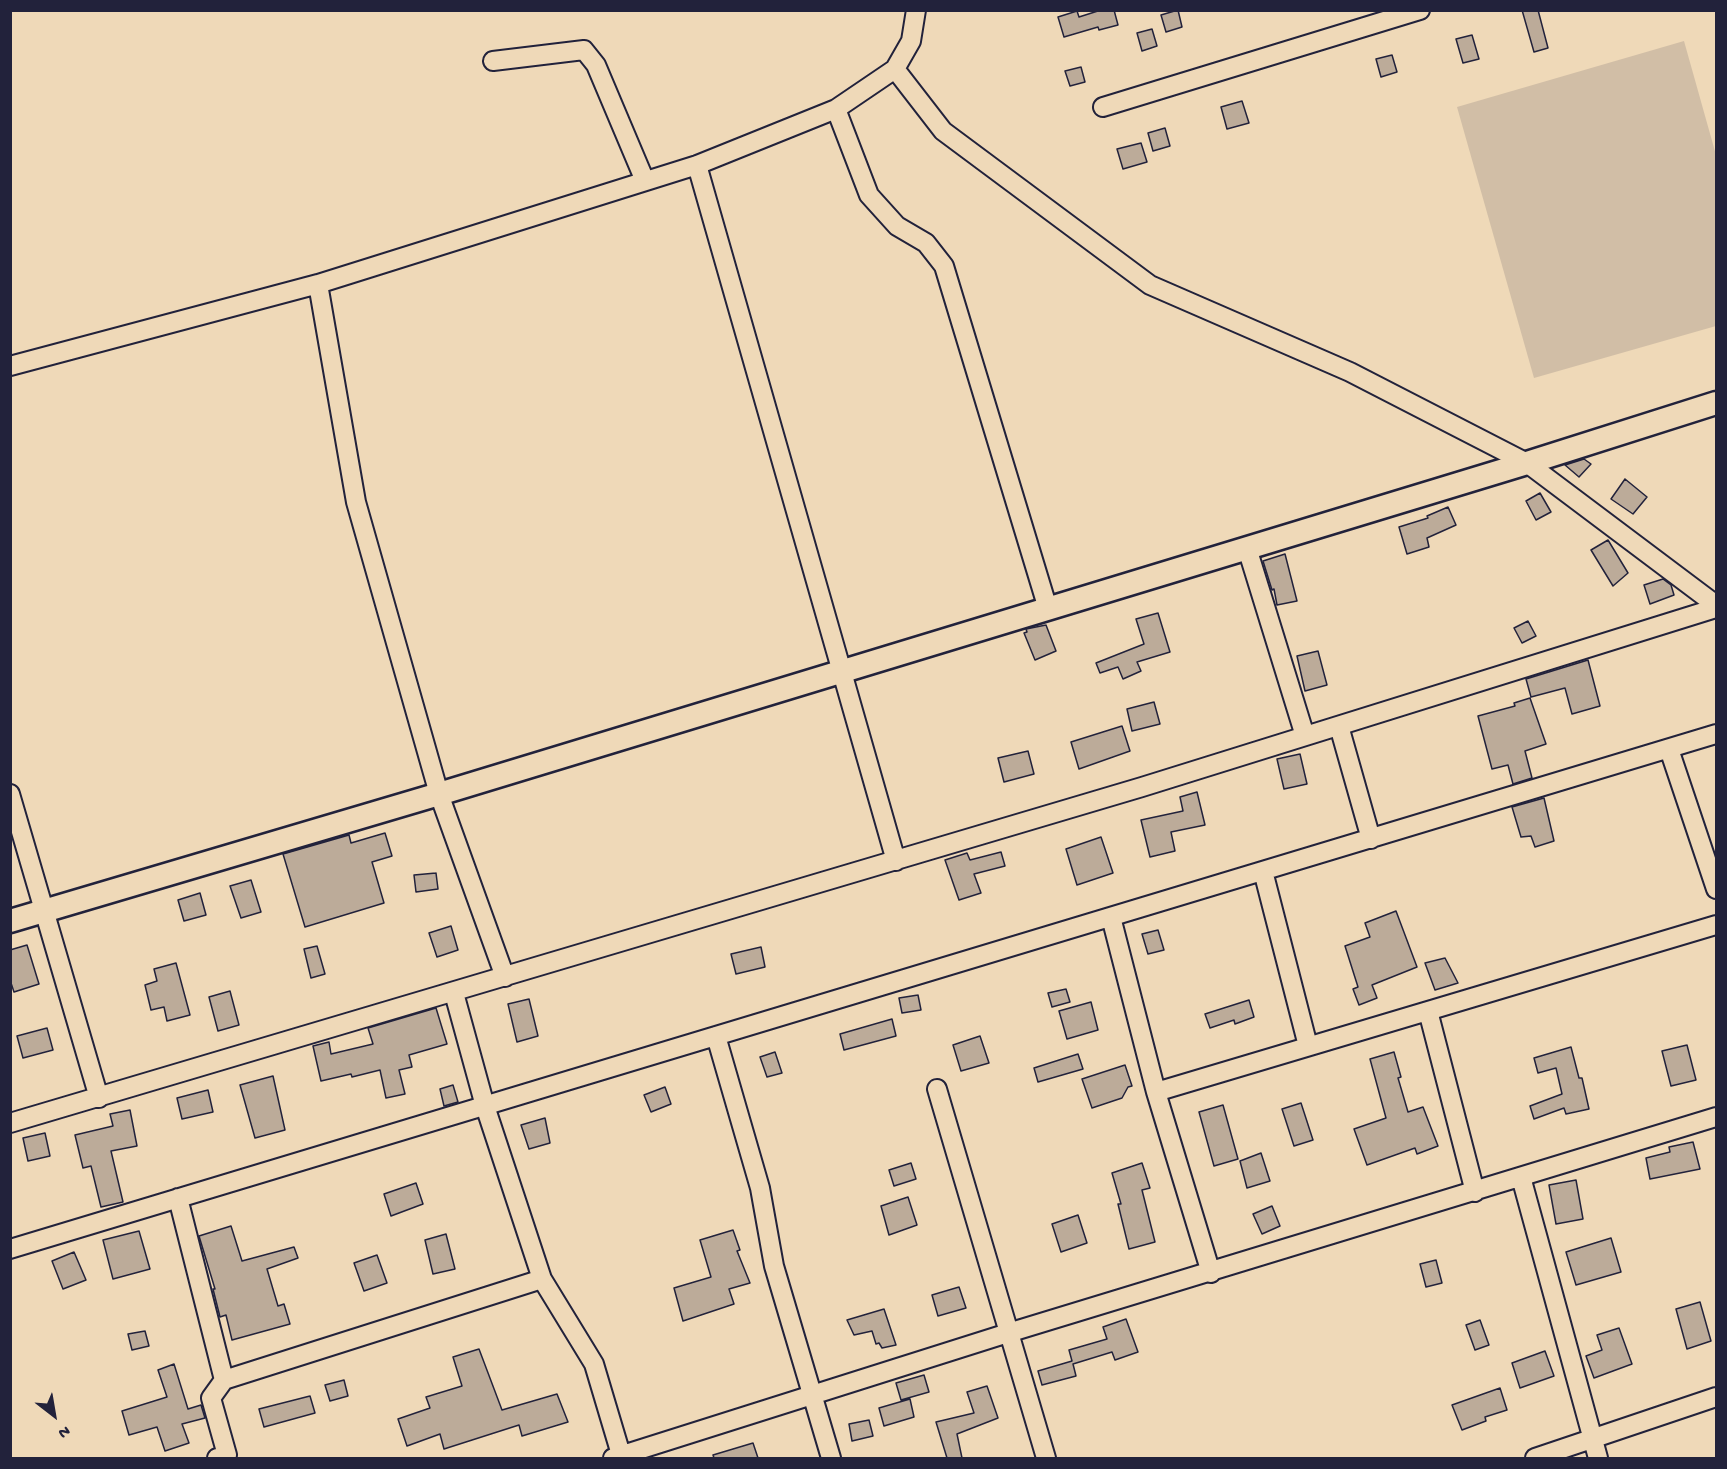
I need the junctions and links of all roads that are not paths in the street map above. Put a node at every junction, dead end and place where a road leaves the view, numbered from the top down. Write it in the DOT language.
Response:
graph roads {
  1 [pos="916,10"];
  2 [pos="1420,10"];
  3 [pos="493,61"];
  4 [pos="895,69"];
  5 [pos="1103,107"];
  6 [pos="836,109"];
  7 [pos="697,165"];
  8 [pos="645,181"];
  9 [pos="318,284"];
  10 [pos="10,366"];
  11 [pos="1716,402"];
  12 [pos="1527,463"];
  13 [pos="1247,548"];
  14 [pos="1716,607"];
  15 [pos="1048,609"];
  16 [pos="843,671"];
  17 [pos="1339,726"];
  18 [pos="1716,734"];
  19 [pos="1305,736"];
  20 [pos="1669,749"];
  21 [pos="10,794"];
  22 [pos="439,794"];
  23 [pos="1371,839"];
  24 [pos="896,861"];
  25 [pos="1263,871"];
  26 [pos="1716,889"];
  27 [pos="44,911"];
  28 [pos="1111,917"];
  29 [pos="10,921"];
  30 [pos="1716,925"];
  31 [pos="505,978"];
  32 [pos="454,993"];
  33 [pos="1428,1011"];
  34 [pos="716,1036"];
  35 [pos="1308,1046"];
  36 [pos="937,1089"];
  37 [pos="1156,1092"];
  38 [pos="99,1098"];
  39 [pos="485,1106"];
  40 [pos="1716,1117"];
  41 [pos="10,1123"];
  42 [pos="1521,1177"];
  43 [pos="1474,1192"];
  44 [pos="178,1198"];
  45 [pos="10,1249"];
  46 [pos="1211,1273"];
  47 [pos="542,1279"];
  48 [pos="1008,1333"];
  49 [pos="224,1380"];
  50 [pos="813,1397"];
  51 [pos="1716,1397"];
  52 [pos="1593,1438"];
  53 [pos="217,1458"];
  54 [pos="619,1458"];
  55 [pos="831,1458"];
  56 [pos="1046,1458"];
  57 [pos="1535,1458"];
  58 [pos="1598,1458"];
  1 -- 4 [label="street"];
  2 -- 5 [label="street"];
  3 -- 8 [label="street"];
  4 -- 6 [label="street"];
  4 -- 12 [label="street"];
  6 -- 7 [label="street"];
  6 -- 15 [label="street"];
  7 -- 8 [label="street"];
  7 -- 16 [label="street"];
  8 -- 9 [label="street"];
  9 -- 10 [label="street"];
  9 -- 22 [label="street"];
  11 -- 12 [label="street"];
  12 -- 13 [label="street"];
  12 -- 14 [label="street"];
  13 -- 15 [label="street"];
  13 -- 19 [label="street"];
  14 -- 17 [label="street"];
  15 -- 16 [label="street"];
  16 -- 22 [label="street"];
  16 -- 24 [label="street"];
  17 -- 19 [label="street"];
  17 -- 23 [label="street"];
  18 -- 20 [label="street"];
  19 -- 24 [label="street"];
  20 -- 23 [label="street"];
  20 -- 26 [label="street"];
  21 -- 27 [label="street"];
  22 -- 27 [label="street"];
  22 -- 31 [label="street"];
  23 -- 25 [label="street"];
  24 -- 31 [label="street"];
  25 -- 28 [label="street"];
  25 -- 35 [label="street"];
  27 -- 29 [label="street"];
  27 -- 38 [label="street"];
  28 -- 34 [label="street"];
  28 -- 37 [label="street"];
  30 -- 33 [label="street"];
  31 -- 32 [label="street"];
  32 -- 38 [label="street"];
  32 -- 39 [label="street"];
  33 -- 35 [label="street"];
  33 -- 43 [label="street"];
  34 -- 39 [label="street"];
  34 -- 50 [label="street"];
  35 -- 37 [label="street"];
  36 -- 48 [label="street"];
  37 -- 46 [label="street"];
  38 -- 41 [label="street"];
  39 -- 44 [label="street"];
  39 -- 47 [label="street"];
  40 -- 42 [label="street"];
  42 -- 43 [label="street"];
  42 -- 52 [label="street"];
  43 -- 46 [label="street"];
  44 -- 45 [label="street"];
  44 -- 49 [label="street"];
  46 -- 48 [label="street"];
  47 -- 49 [label="street"];
  47 -- 54 [label="street"];
  48 -- 50 [label="street"];
  48 -- 56 [label="street"];
  49 -- 53 [label="street"];
  50 -- 54 [label="street"];
  50 -- 55 [label="street"];
  51 -- 52 [label="street"];
  52 -- 57 [label="street"];
  52 -- 58 [label="street"];
}
